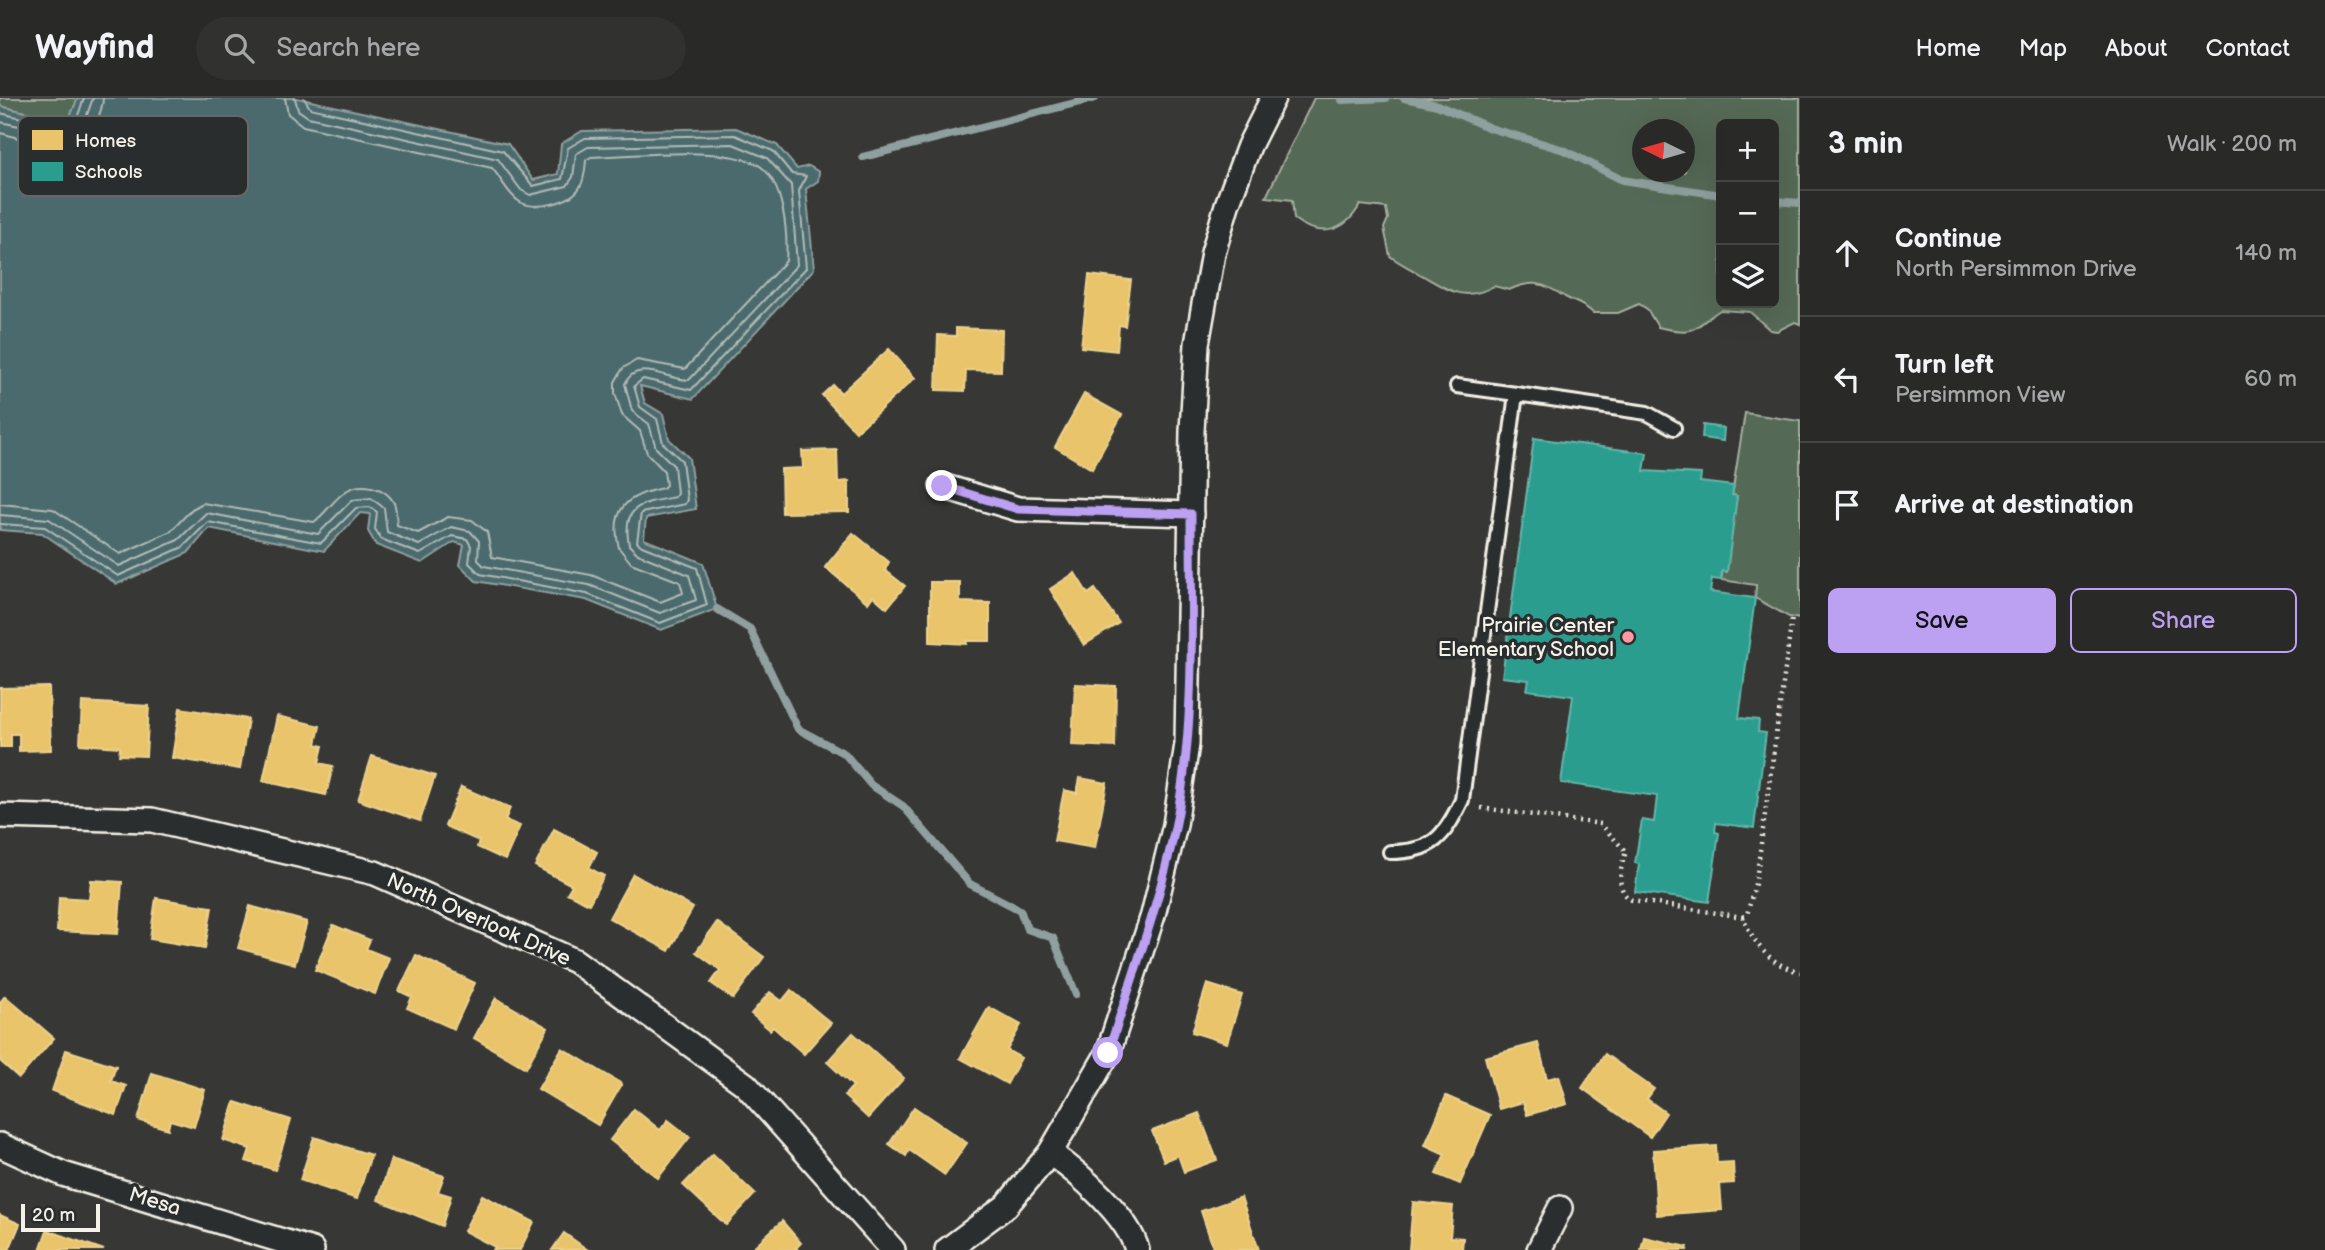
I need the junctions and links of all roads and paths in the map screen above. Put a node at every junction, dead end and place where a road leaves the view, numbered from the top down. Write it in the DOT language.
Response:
graph roads {
  1 [pos="1273,98"];
  2 [pos="1457,386"];
  3 [pos="1516,394"];
  4 [pos="1674,428"];
  5 [pos="942,486"];
  6 [pos="1191,514"];
  7 [pos="1792,618"];
  8 [pos="1481,808"];
  9 [pos="0,816"];
  10 [pos="1390,852"];
  11 [pos="1743,917"];
  12 [pos="1800,972"];
  13 [pos="0,1146"];
  14 [pos="1050,1153"];
  15 [pos="1560,1208"];
  16 [pos="312,1250"];
  17 [pos="893,1250"];
  18 [pos="947,1250"];
  19 [pos="1137,1250"];
  20 [pos="1539,1250"];
  1 -- 6 [label="street"];
  2 -- 3 [label="lane"];
  3 -- 4 [label="lane"];
  3 -- 10 [label="lane"];
  5 -- 6 [label="street"];
  6 -- 14 [label="street"];
  7 -- 11 [label="path"];
  8 -- 11 [label="path"];
  9 -- 17 [label="street, North Overlook Drive"];
  11 -- 12 [label="path"];
  13 -- 16 [label="street, Mesa"];
  14 -- 18 [label="street"];
  14 -- 19 [label="street"];
  15 -- 20 [label="street"];
}
